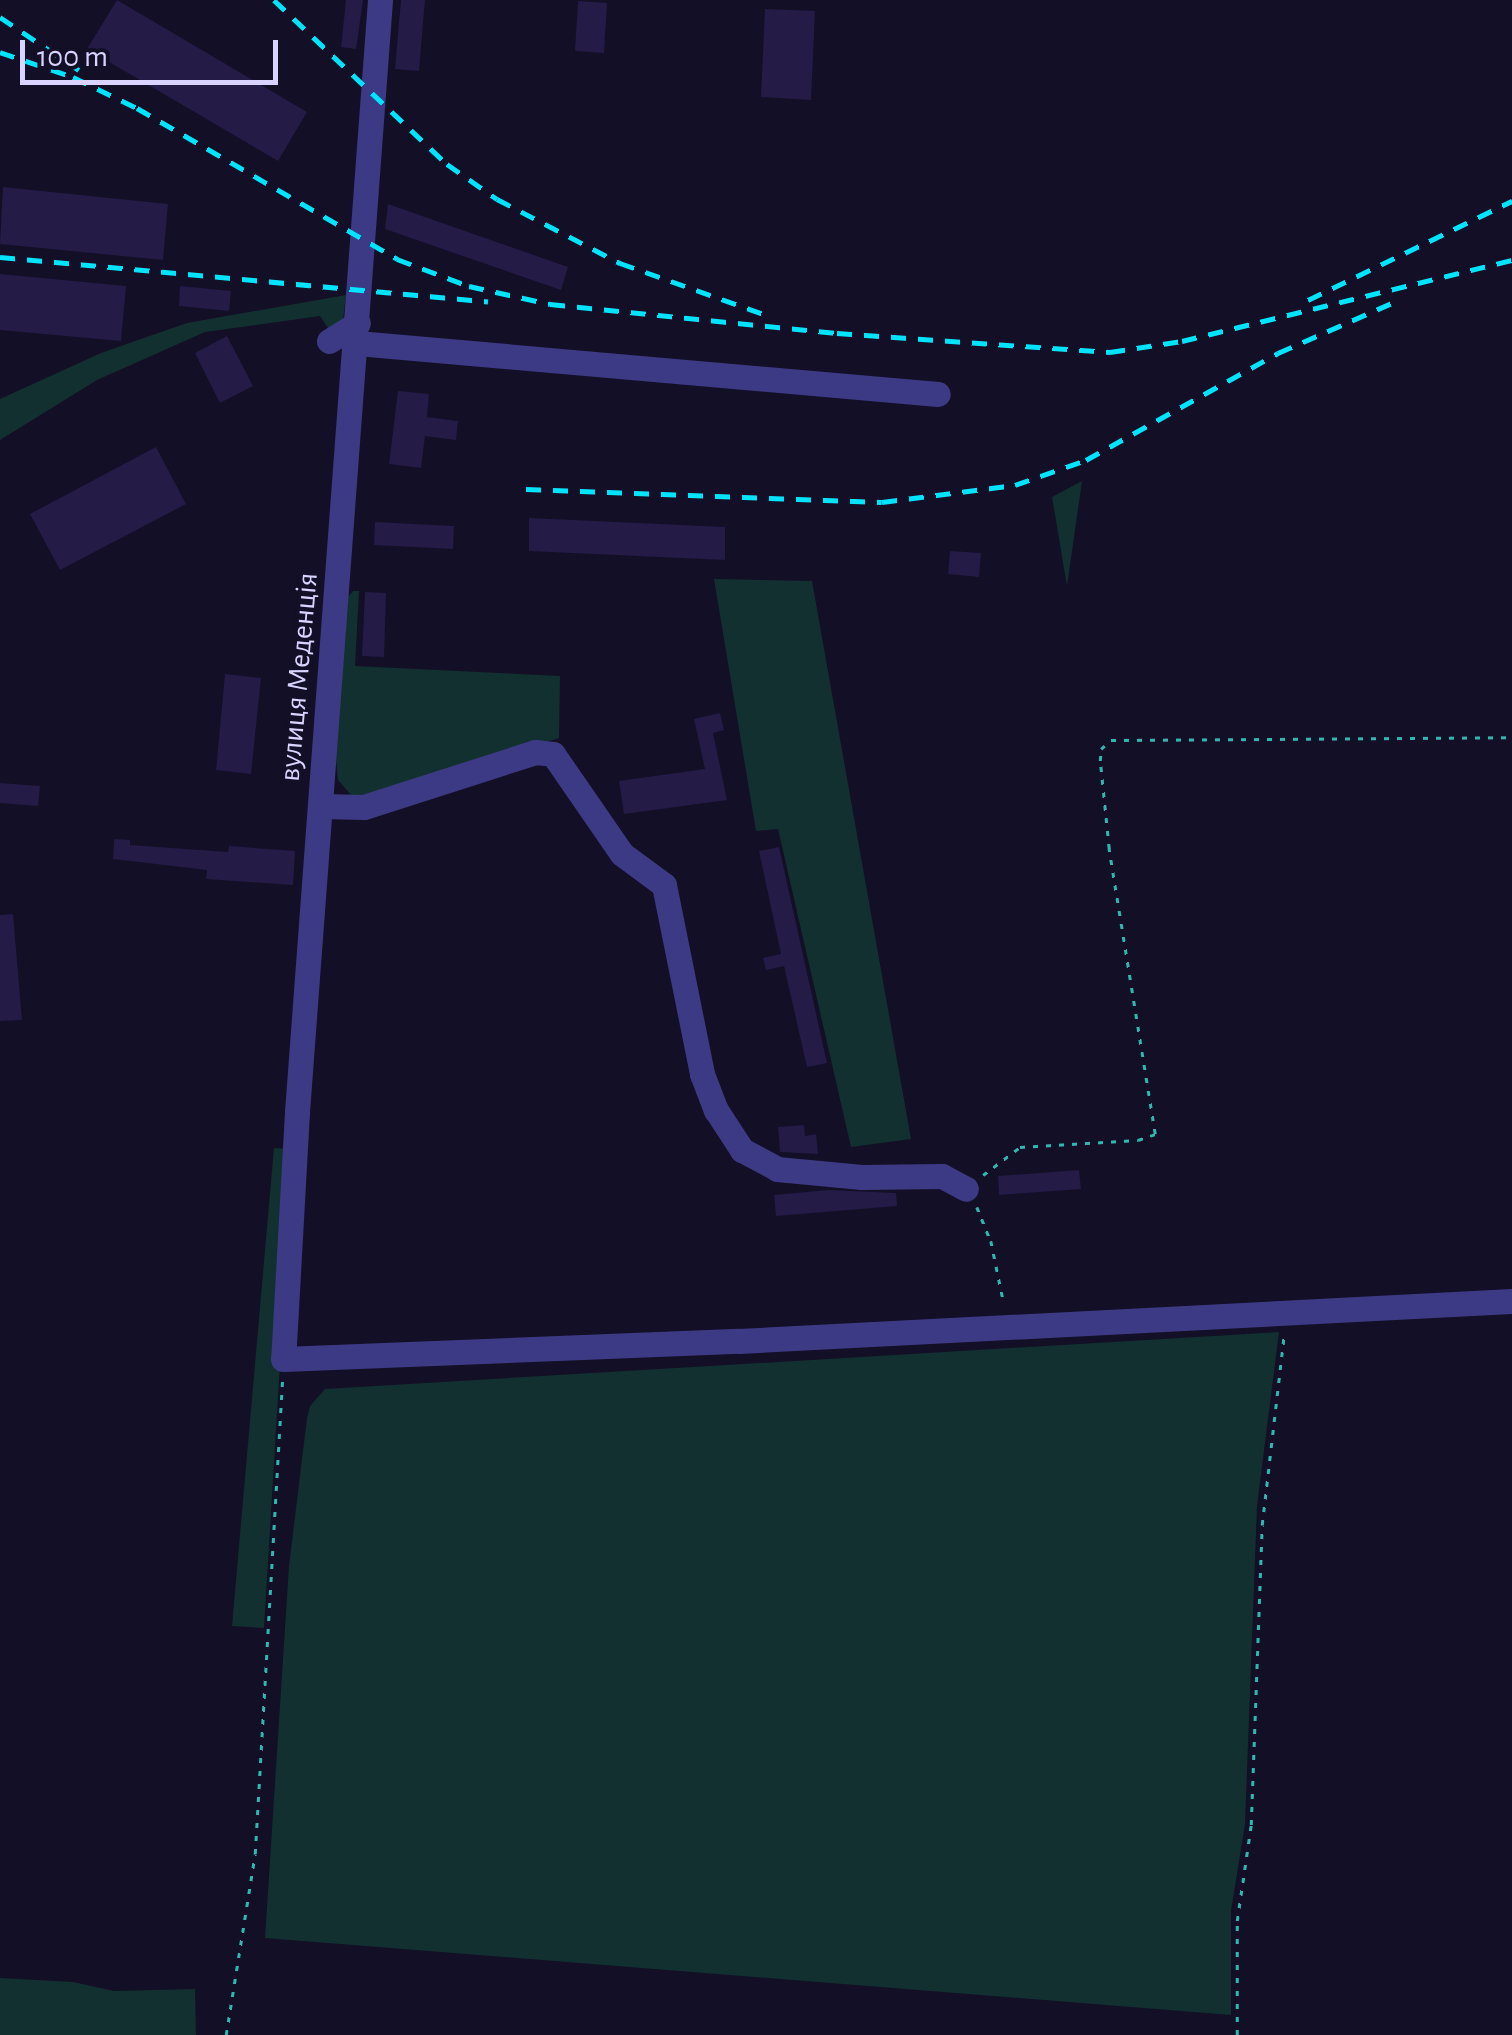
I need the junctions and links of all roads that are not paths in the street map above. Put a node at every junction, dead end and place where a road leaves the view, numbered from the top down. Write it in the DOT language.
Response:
graph roads {
  1 [pos="380,0"];
  2 [pos="358,333"];
  3 [pos="329,341"];
  4 [pos="938,394"];
  5 [pos="322,806"];
  6 [pos="966,1190"];
  7 [pos="1512,1301"];
  1 -- 2 [label="street, вулиця Меденція"];
  2 -- 3 [label="street"];
  2 -- 4 [label="street"];
  2 -- 5 [label="street, вулиця Меденція"];
  5 -- 6 [label="street"];
  5 -- 7 [label="street, вулиця Меденція"];
}
